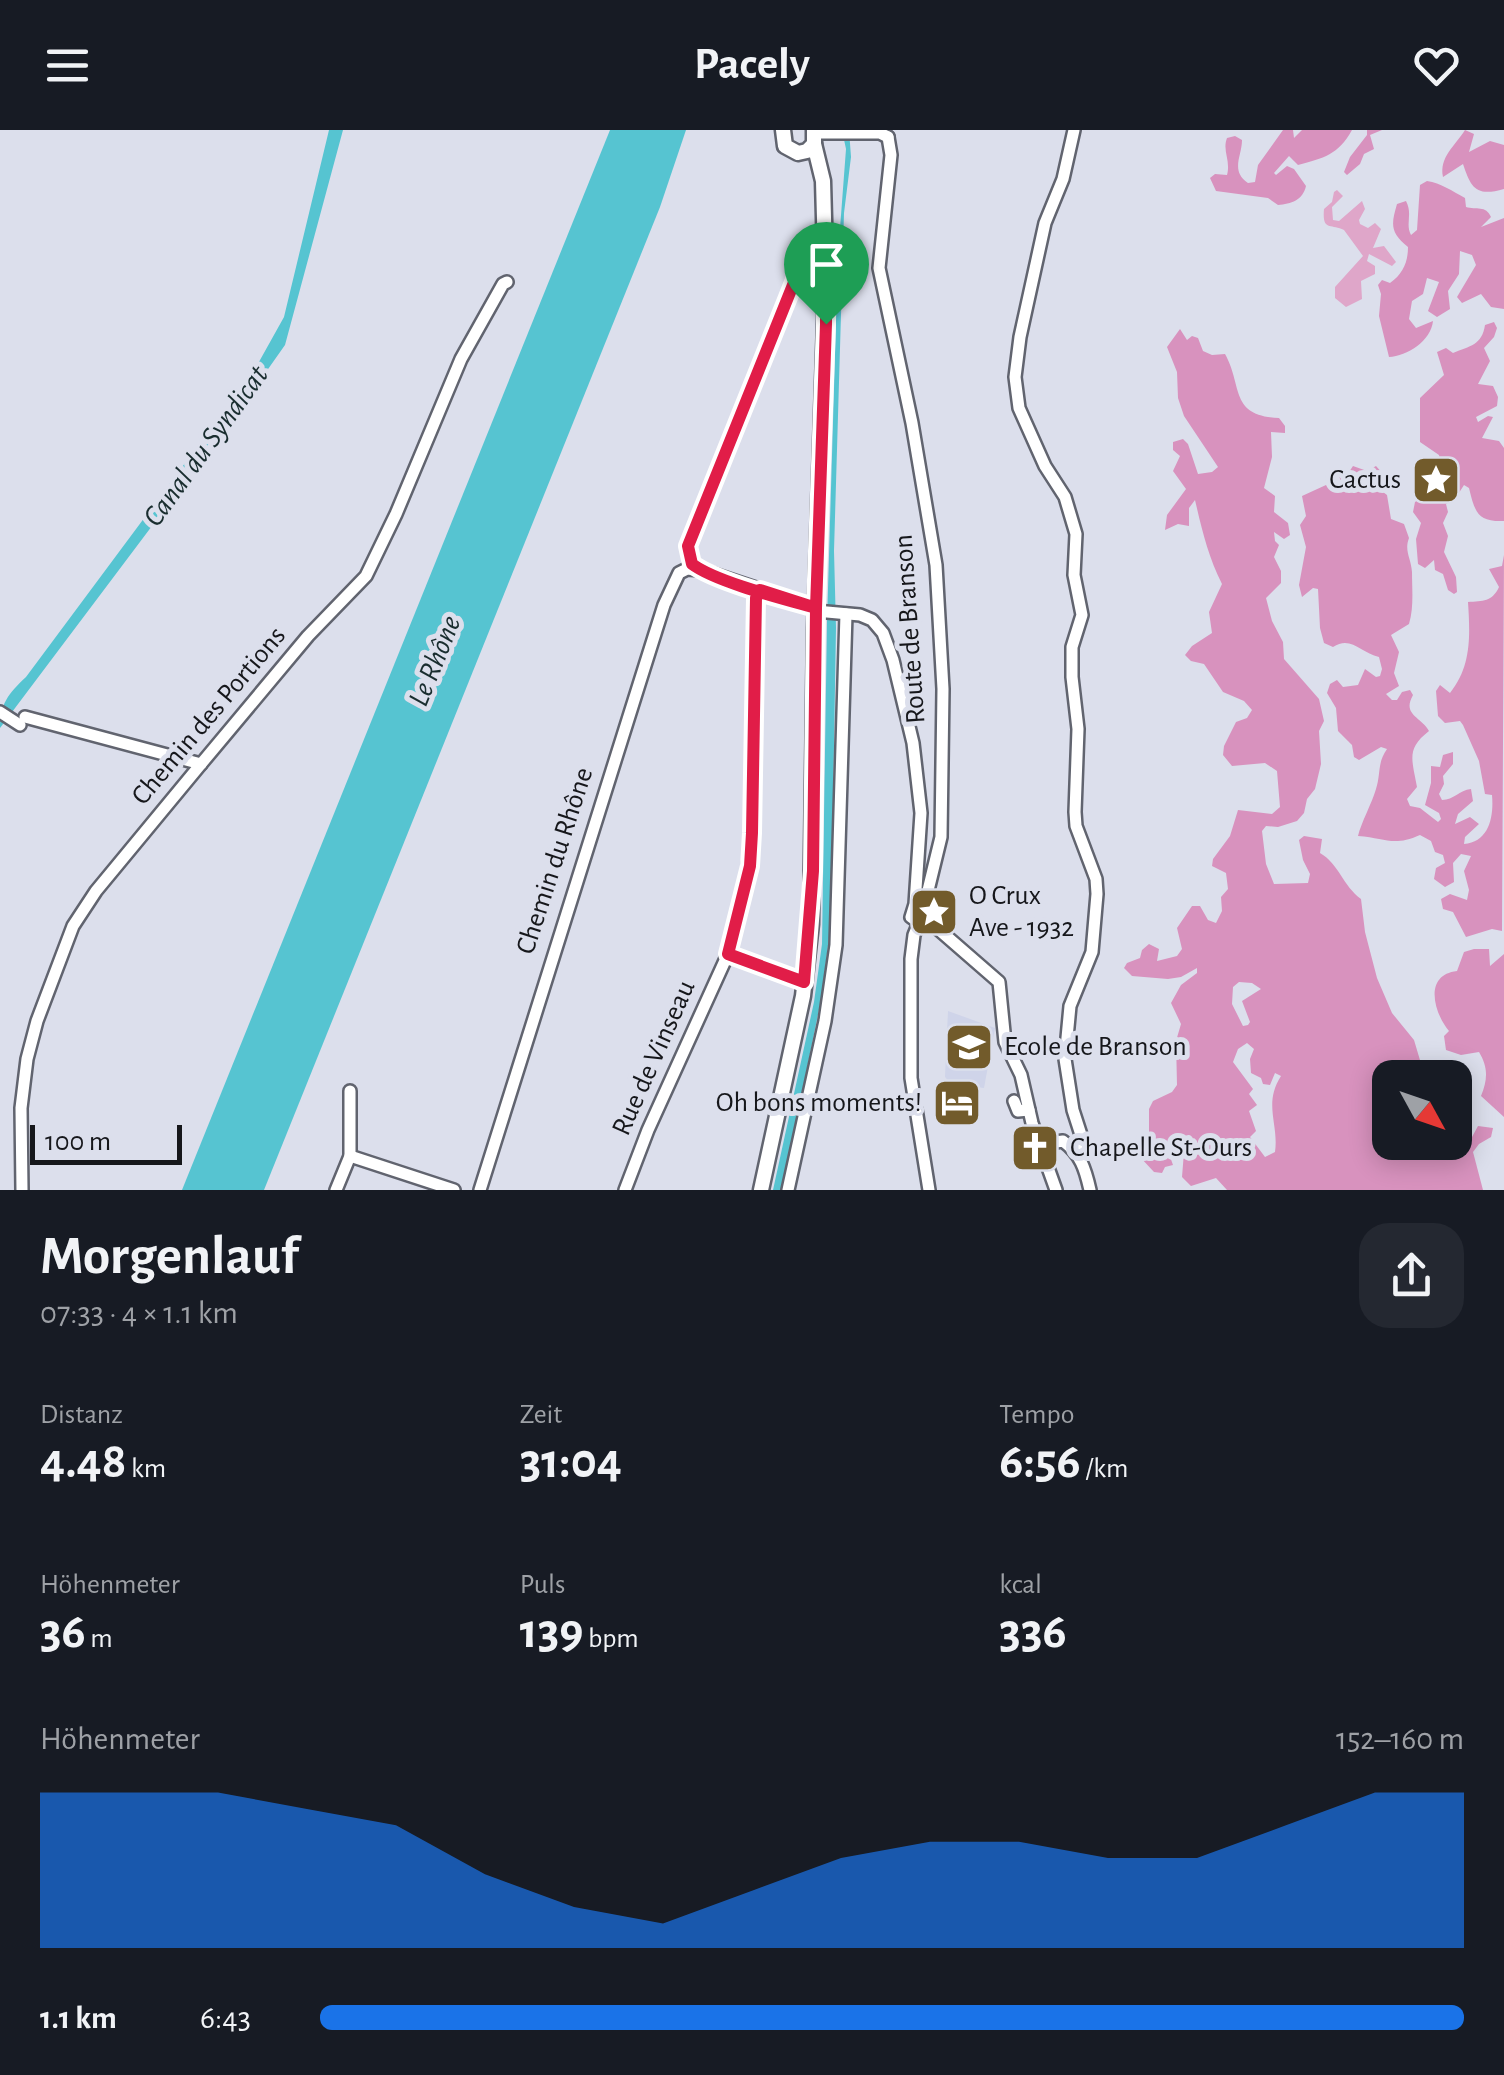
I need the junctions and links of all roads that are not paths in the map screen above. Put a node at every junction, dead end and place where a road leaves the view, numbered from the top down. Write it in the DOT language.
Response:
graph roads {
  1 [pos="1074,130"];
  2 [pos="778,133"];
  3 [pos="890,134"];
  4 [pos="818,135"];
  5 [pos="798,153"];
  6 [pos="822,171"];
  7 [pos="826,260"];
  8 [pos="508,282"];
  9 [pos="702,570"];
  10 [pos="760,590"];
  11 [pos="818,610"];
  12 [pos="843,613"];
  13 [pos="0,712"];
  14 [pos="201,764"];
  15 [pos="920,918"];
  16 [pos="728,954"];
  17 [pos="804,982"];
  18 [pos="350,1091"];
  19 [pos="1014,1101"];
  20 [pos="1029,1110"];
  21 [pos="1039,1140"];
  22 [pos="350,1156"];
  23 [pos="1081,1159"];
  24 [pos="1028,1160"];
  25 [pos="22,1190"];
  26 [pos="336,1190"];
  27 [pos="454,1190"];
  28 [pos="480,1190"];
  29 [pos="625,1190"];
  30 [pos="762,1190"];
  31 [pos="788,1190"];
  32 [pos="929,1190"];
  33 [pos="1056,1190"];
  34 [pos="1090,1190"];
  1 -- 23 [label="street"];
  2 -- 5 [label="main road"];
  3 -- 4 [label="street, Route de Branson"];
  3 -- 15 [label="street, Route de Branson"];
  4 -- 5 [label="main road"];
  4 -- 6 [label="main road"];
  5 -- 6 [label="main road"];
  6 -- 7 [label="main road"];
  7 -- 9 [label="street"];
  7 -- 11 [label="main road"];
  8 -- 14 [label="street, Chemin des Portions"];
  9 -- 10 [label="street"];
  9 -- 28 [label="street, Chemin du Rhône"];
  10 -- 11 [label="street"];
  10 -- 16 [label="street, Rue de Vinseau"];
  11 -- 12 [label="street"];
  11 -- 17 [label="main road"];
  12 -- 15 [label="street"];
  12 -- 31 [label="street"];
  13 -- 14 [label="street"];
  14 -- 25 [label="street, Chemin des Portions"];
  15 -- 20 [label="street"];
  15 -- 32 [label="street, Route de Branson"];
  16 -- 17 [label="street"];
  16 -- 29 [label="street, Rue de Vinseau"];
  17 -- 30 [label="main road"];
  18 -- 22 [label="street"];
  19 -- 20 [label="street"];
  20 -- 21 [label="street"];
  21 -- 23 [label="street"];
  21 -- 24 [label="street"];
  21 -- 33 [label="street"];
  22 -- 26 [label="street"];
  22 -- 27 [label="street"];
  23 -- 34 [label="street"];
}
